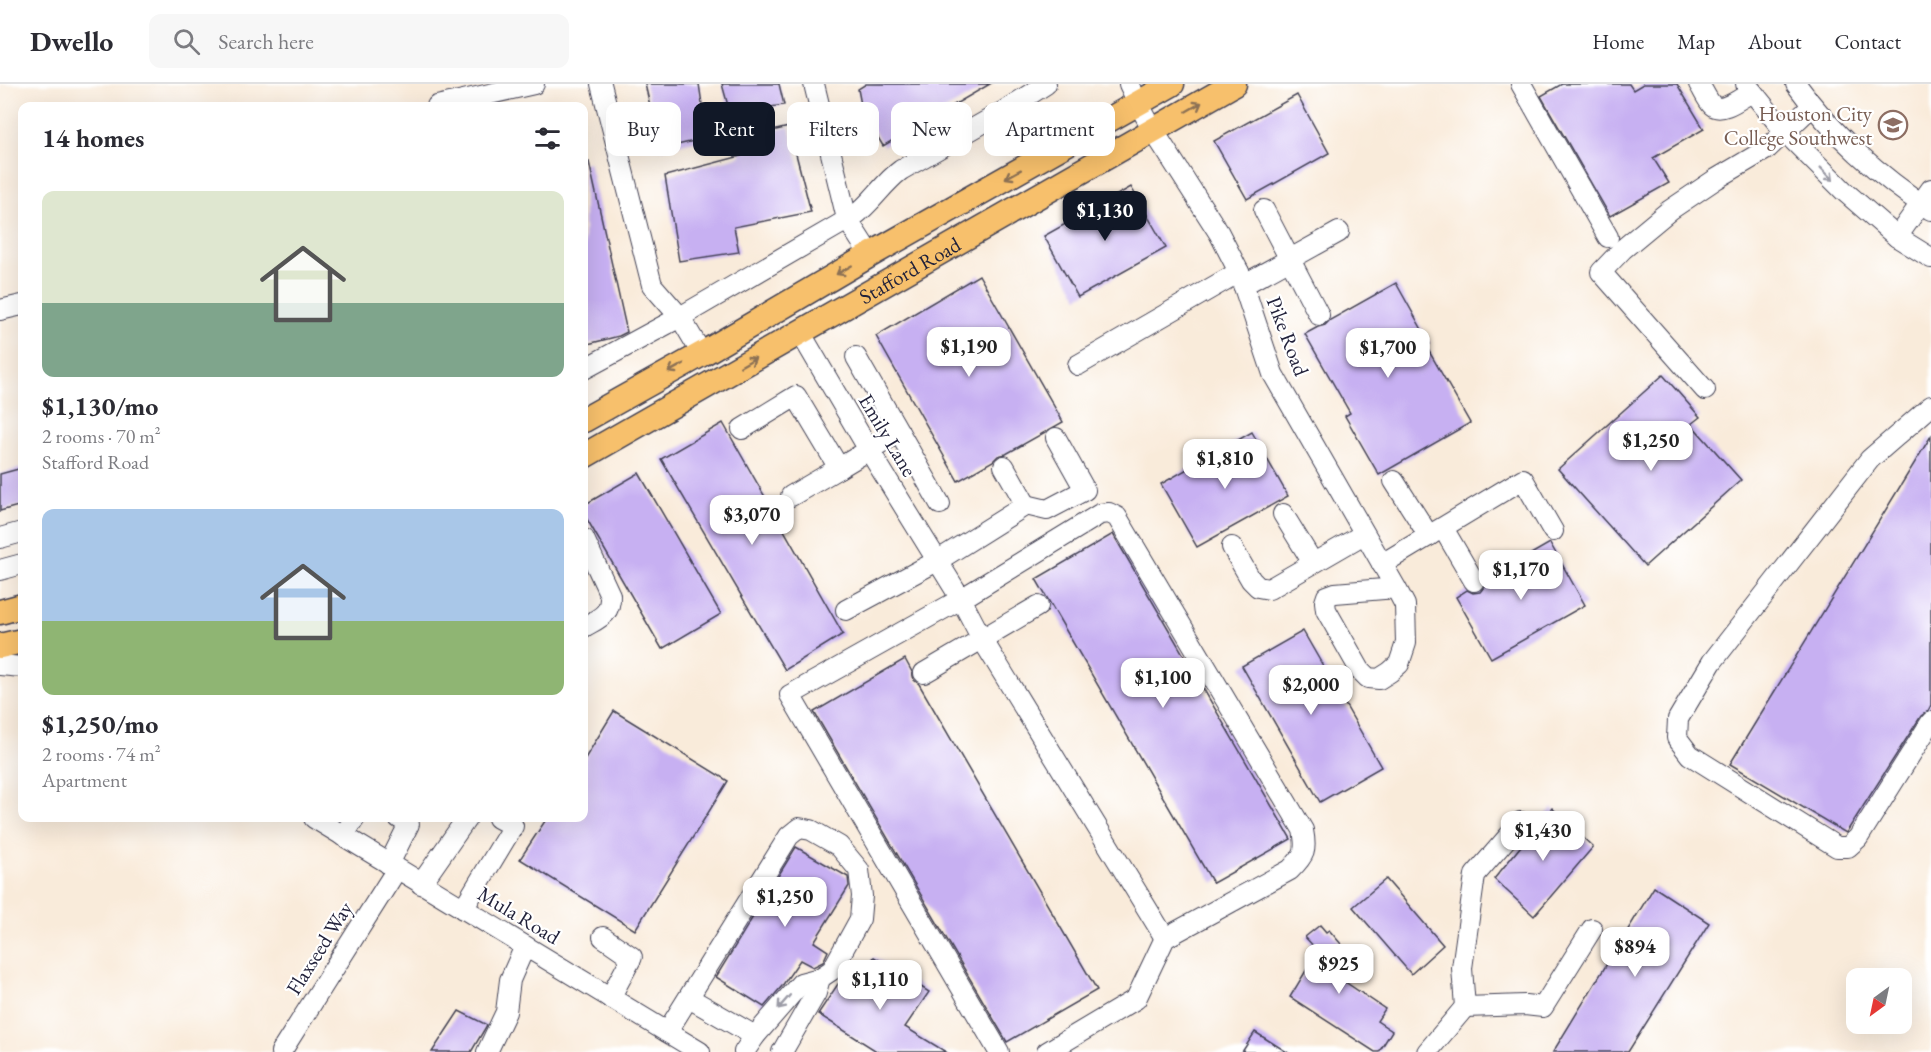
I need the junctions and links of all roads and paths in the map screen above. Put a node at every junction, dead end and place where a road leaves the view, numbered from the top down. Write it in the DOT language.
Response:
graph roads {
  1 [pos="534,84"];
  2 [pos="601,84"];
  3 [pos="814,84"];
  4 [pos="1046,84"];
  5 [pos="1172,84"];
  6 [pos="1234,84"];
  7 [pos="1521,84"];
  8 [pos="1700,84"];
  9 [pos="1796,84"];
  10 [pos="1749,88"];
  11 [pos="1133,94"];
  12 [pos="501,99"];
  13 [pos="474,102"];
  14 [pos="1812,106"];
  15 [pos="1153,130"];
  16 [pos="1785,132"];
  17 [pos="1928,201"];
  18 [pos="1264,210"];
  19 [pos="847,219"];
  20 [pos="1339,232"];
  21 [pos="1608,237"];
  22 [pos="1897,237"];
  23 [pos="870,255"];
  24 [pos="1931,258"];
  25 [pos="1289,259"];
  26 [pos="1241,278"];
  27 [pos="885,284"];
  28 [pos="18,306"];
  29 [pos="0,310"];
  30 [pos="1319,315"];
  31 [pos="680,317"];
  32 [pos="800,332"];
  33 [pos="702,354"];
  34 [pos="856,357"];
  35 [pos="1078,364"];
  36 [pos="588,367"];
  37 [pos="1705,390"];
  38 [pos="1931,406"];
  39 [pos="588,411"];
  40 [pos="588,415"];
  41 [pos="742,429"];
  42 [pos="899,432"];
  43 [pos="1056,438"];
  44 [pos="606,443"];
  45 [pos="869,450"];
  46 [pos="588,454"];
  47 [pos="1004,466"];
  48 [pos="839,468"];
  49 [pos="1395,481"];
  50 [pos="791,496"];
  51 [pos="940,504"];
  52 [pos="1026,504"];
  53 [pos="1283,514"];
  54 [pos="1553,531"];
  55 [pos="1436,532"];
  56 [pos="18,533"];
  57 [pos="1364,534"];
  58 [pos="0,538"];
  59 [pos="1232,547"];
  60 [pos="588,548"];
  61 [pos="937,561"];
  62 [pos="1312,563"];
  63 [pos="1382,564"];
  64 [pos="18,565"];
  65 [pos="0,570"];
  66 [pos="1474,581"];
  67 [pos="1400,597"];
  68 [pos="961,599"];
  69 [pos="1038,606"];
  70 [pos="18,607"];
  71 [pos="846,610"];
  72 [pos="0,612"];
  73 [pos="588,625"];
  74 [pos="982,639"];
  75 [pos="18,642"];
  76 [pos="0,646"];
  77 [pos="0,665"];
  78 [pos="18,667"];
  79 [pos="924,673"];
  80 [pos="1931,722"];
  81 [pos="320,822"];
  82 [pos="352,822"];
  83 [pos="406,822"];
  84 [pos="464,822"];
  85 [pos="506,822"];
  86 [pos="1521,822"];
  87 [pos="343,836"];
  88 [pos="393,867"];
  89 [pos="421,884"];
  90 [pos="464,909"];
  91 [pos="1592,929"];
  92 [pos="603,937"];
  93 [pos="1165,938"];
  94 [pos="525,946"];
  95 [pos="820,978"];
  96 [pos="610,998"];
  97 [pos="689,998"];
  98 [pos="1465,1007"];
  99 [pos="667,1032"];
  100 [pos="749,1044"];
  101 [pos="281,1052"];
  102 [pos="487,1052"];
  103 [pos="700,1052"];
  104 [pos="782,1052"];
  105 [pos="999,1052"];
  106 [pos="1047,1052"];
  107 [pos="1427,1052"];
  1 -- 12 [label="street"];
  2 -- 31 [label="street"];
  3 -- 19 [label="street"];
  4 -- 19 [label="street"];
  5 -- 11 [label="main road, Stafford Road"];
  15 -- 6 [label="main road, Stafford Road, one-way"];
  7 -- 21 [label="street"];
  8 -- 10 [label="street"];
  9 -- 14 [label="street"];
  10 -- 16 [label="street"];
  11 -- 15 [label="street, Pike Road"];
  11 -- 23 [label="main road, Stafford Road, one-way"];
  12 -- 13 [label="street"];
  14 -- 16 [label="street"];
  14 -- 17 [label="street"];
  15 -- 26 [label="street, Pike Road"];
  15 -- 27 [label="main road, Stafford Road"];
  16 -- 22 [label="street, one-way"];
  16 -- 37 [label="street"];
  17 -- 22 [label="street"];
  18 -- 25 [label="street"];
  19 -- 23 [label="street"];
  19 -- 31 [label="street"];
  20 -- 25 [label="street"];
  22 -- 24 [label="street"];
  23 -- 27 [label="main road"];
  23 -- 33 [label="main road, Stafford Road, one-way"];
  25 -- 26 [label="street"];
  25 -- 30 [label="street"];
  26 -- 35 [label="street"];
  26 -- 57 [label="street, Pike Road"];
  27 -- 32 [label="main road, Stafford Road"];
  28 -- 29 [label="street"];
  31 -- 33 [label="street"];
  31 -- 36 [label="street"];
  44 -- 32 [label="main road, Stafford Road, one-way"];
  32 -- 45 [label="street, Emily Lane"];
  33 -- 39 [label="main road, Stafford Road, one-way"];
  34 -- 42 [label="street"];
  38 -- 80 [label="street"];
  40 -- 44 [label="main road"];
  41 -- 48 [label="street"];
  42 -- 45 [label="street"];
  42 -- 51 [label="street"];
  43 -- 52 [label="street"];
  44 -- 46 [label="main road, Stafford Road"];
  45 -- 48 [label="street"];
  45 -- 61 [label="street, Emily Lane"];
  47 -- 52 [label="street"];
  48 -- 50 [label="street"];
  49 -- 55 [label="street"];
  52 -- 61 [label="street"];
  53 -- 62 [label="street"];
  54 -- 55 [label="street"];
  55 -- 63 [label="street"];
  55 -- 66 [label="street"];
  56 -- 58 [label="street"];
  57 -- 62 [label="street"];
  57 -- 63 [label="street, Pike Road"];
  59 -- 62 [label="street"];
  60 -- 73 [label="street"];
  61 -- 68 [label="street, Emily Lane"];
  61 -- 71 [label="street"];
  63 -- 67 [label="street, Pike Road"];
  64 -- 65 [label="street"];
  67 -- 67 [label="street"];
  68 -- 74 [label="street, Emily Lane"];
  68 -- 93 [label="street"];
  68 -- 105 [label="street"];
  69 -- 74 [label="street"];
  70 -- 72 [label="main road"];
  74 -- 79 [label="street"];
  74 -- 93 [label="street, Emily Lane"];
  75 -- 76 [label="main road"];
  77 -- 78 [label="street"];
  81 -- 87 [label="street, Mula Road"];
  82 -- 87 [label="street"];
  83 -- 88 [label="street, Flaxseed Way"];
  84 -- 89 [label="street"];
  85 -- 90 [label="street"];
  86 -- 98 [label="street"];
  87 -- 88 [label="street, Mula Road"];
  88 -- 89 [label="street, Mula Road"];
  88 -- 101 [label="street, Flaxseed Way"];
  89 -- 90 [label="street, Mula Road"];
  90 -- 94 [label="street, Mula Road"];
  91 -- 98 [label="street"];
  92 -- 96 [label="street"];
  93 -- 106 [label="street"];
  94 -- 96 [label="street, Mula Road"];
  94 -- 102 [label="street"];
  95 -- 97 [label="street"];
  95 -- 100 [label="street, one-way"];
  95 -- 104 [label="street"];
  96 -- 99 [label="street, Mula Road"];
  97 -- 99 [label="street"];
  97 -- 100 [label="street"];
  98 -- 107 [label="street"];
  99 -- 103 [label="street, Mula Road"];
}
